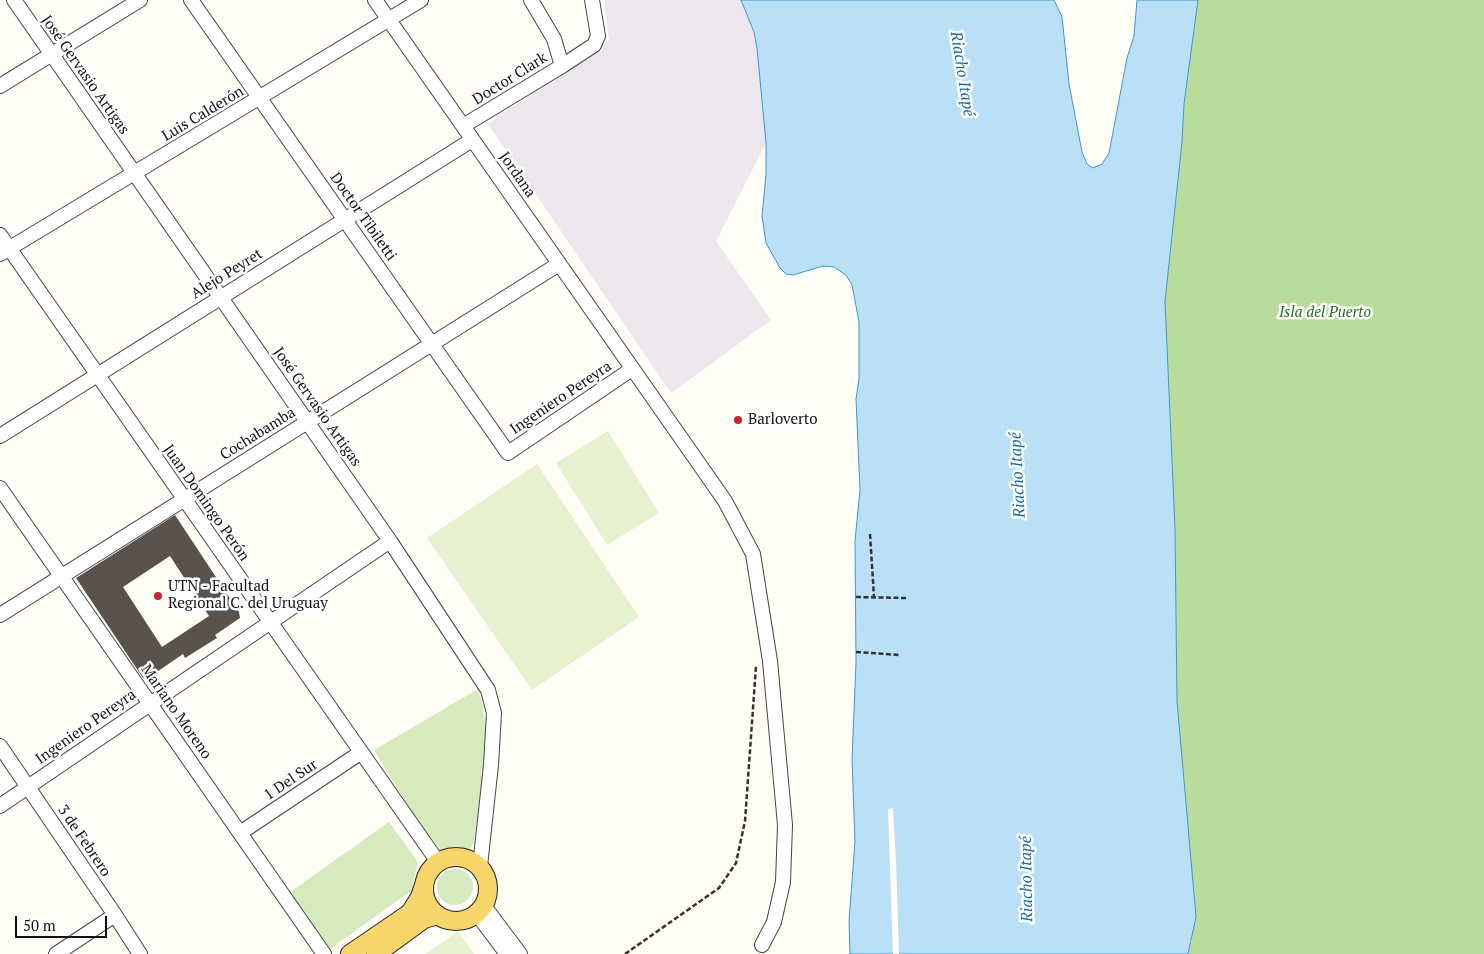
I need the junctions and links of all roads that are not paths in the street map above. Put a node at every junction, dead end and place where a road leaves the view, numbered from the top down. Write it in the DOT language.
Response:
graph roads {
  1 [pos="14,0"];
  2 [pos="140,0"];
  3 [pos="192,0"];
  4 [pos="375,0"];
  5 [pos="421,0"];
  6 [pos="531,0"];
  7 [pos="592,0"];
  8 [pos="389,20"];
  9 [pos="52,54"];
  10 [pos="562,66"];
  11 [pos="0,86"];
  12 [pos="260,98"];
  13 [pos="463,126"];
  14 [pos="472,140"];
  15 [pos="134,174"];
  16 [pos="345,220"];
  17 [pos="0,236"];
  18 [pos="5,251"];
  19 [pos="559,264"];
  20 [pos="220,297"];
  21 [pos="432,344"];
  22 [pos="632,369"];
  23 [pos="97,375"];
  24 [pos="307,422"];
  25 [pos="0,436"];
  26 [pos="508,453"];
  27 [pos="0,488"];
  28 [pos="184,500"];
  29 [pos="390,542"];
  30 [pos="62,577"];
  31 [pos="0,615"];
  32 [pos="270,623"];
  33 [pos="150,703"];
  34 [pos="0,746"];
  35 [pos="360,753"];
  36 [pos="28,787"];
  37 [pos="0,806"];
  38 [pos="240,833"];
  39 [pos="438,862"];
  40 [pos="480,866"];
  41 [pos="424,885"];
  42 [pos="480,910"];
  43 [pos="115,915"];
  44 [pos="438,916"];
  45 [pos="762,945"];
  46 [pos="56,954"];
  47 [pos="140,954"];
  48 [pos="324,954"];
  49 [pos="350,954"];
  50 [pos="376,954"];
  51 [pos="507,954"];
  52 [pos="520,954"];
  1 -- 9 [label="street, José Gervasio Artigas"];
  2 -- 9 [label="street"];
  3 -- 12 [label="street, Doctor Tibiletti"];
  4 -- 8 [label="street, Jordana"];
  5 -- 8 [label="street, Luis Calderón"];
  6 -- 10 [label="street, Doctor Clark"];
  7 -- 10 [label="street"];
  8 -- 12 [label="street, Luis Calderón"];
  8 -- 13 [label="street, Jordana"];
  9 -- 11 [label="street"];
  9 -- 15 [label="street, José Gervasio Artigas"];
  10 -- 13 [label="street, Doctor Clark"];
  12 -- 15 [label="street, Luis Calderón"];
  12 -- 16 [label="street, Doctor Tibiletti"];
  13 -- 14 [label="street, Jordana"];
  14 -- 16 [label="street, Alejo Peyret"];
  14 -- 19 [label="street, Jordana"];
  15 -- 18 [label="street, Luis Calderón"];
  15 -- 20 [label="street, José Gervasio Artigas"];
  16 -- 20 [label="street, Alejo Peyret"];
  16 -- 21 [label="street, Doctor Tibiletti"];
  17 -- 18 [label="street, Juan Domingo Perón"];
  18 -- 23 [label="street, Juan Domingo Perón"];
  19 -- 21 [label="street, Cochabamba"];
  19 -- 22 [label="street, Jordana"];
  20 -- 23 [label="street, Alejo Peyret"];
  20 -- 24 [label="street, José Gervasio Artigas"];
  21 -- 24 [label="street, Cochabamba"];
  21 -- 26 [label="street, Doctor Tibiletti"];
  22 -- 26 [label="street, Ingeniero Pereyra"];
  22 -- 45 [label="street, Jordana"];
  23 -- 25 [label="street, Alejo Peyret"];
  23 -- 28 [label="street, Juan Domingo Perón"];
  24 -- 28 [label="street, Cochabamba"];
  24 -- 29 [label="street, José Gervasio Artigas"];
  27 -- 30 [label="street, Mariano Moreno"];
  28 -- 30 [label="street, Cochabamba"];
  28 -- 32 [label="street, Juan Domingo Perón"];
  29 -- 32 [label="street, Ingeniero Pereyra"];
  29 -- 40 [label="street, José Gervasio Artigas"];
  30 -- 31 [label="street, Cochabamba"];
  30 -- 33 [label="street, Mariano Moreno"];
  32 -- 33 [label="street, Ingeniero Pereyra"];
  32 -- 35 [label="street, Juan Domingo Perón"];
  33 -- 36 [label="street, Ingeniero Pereyra"];
  33 -- 38 [label="street, Mariano Moreno"];
  34 -- 36 [label="street, 3 de Febrero"];
  35 -- 38 [label="street, 1 Del Sur"];
  35 -- 39 [label="street, Juan Domingo Perón"];
  36 -- 37 [label="street, Ingeniero Pereyra"];
  36 -- 43 [label="street, 3 de Febrero"];
  38 -- 48 [label="street, Mariano Moreno"];
  39 -- 40 [label="main road"];
  39 -- 41 [label="main road"];
  40 -- 42 [label="main road"];
  41 -- 44 [label="main road"];
  41 -- 49 [label="main road"];
  42 -- 44 [label="main road"];
  42 -- 51 [label="street"];
  42 -- 52 [label="street"];
  43 -- 46 [label="street"];
  43 -- 47 [label="street, 3 de Febrero"];
  44 -- 50 [label="main road"];
}
